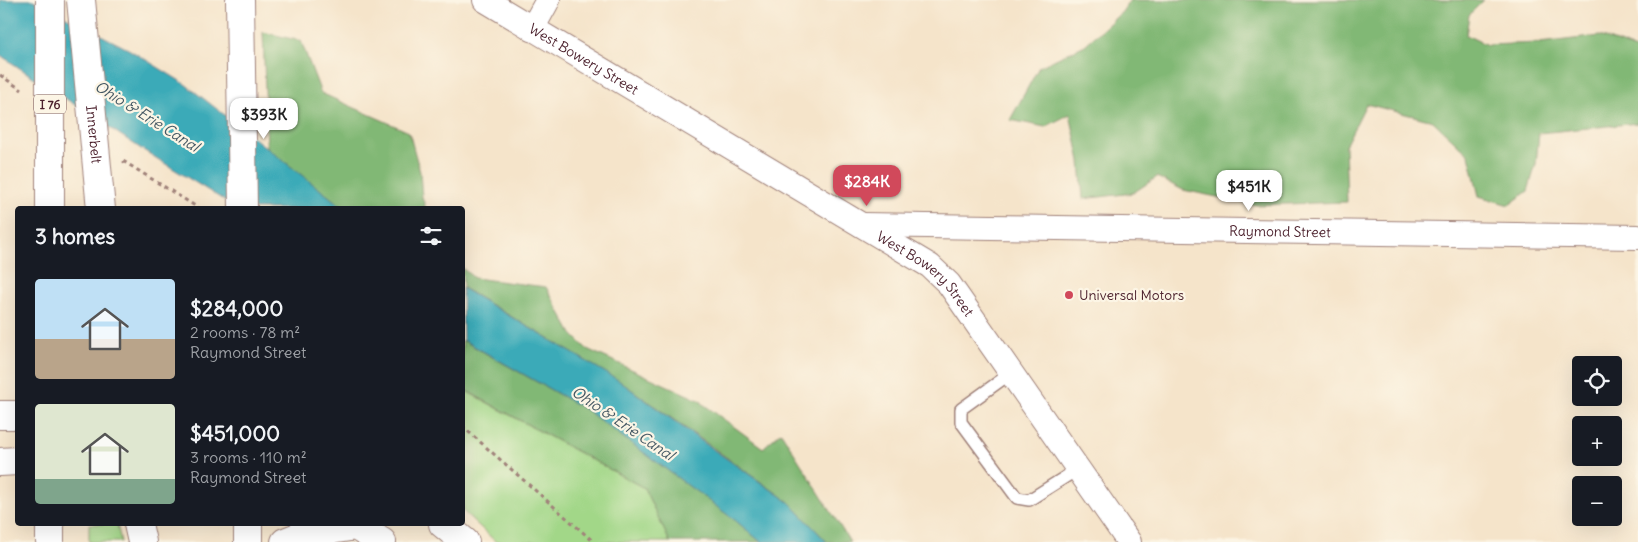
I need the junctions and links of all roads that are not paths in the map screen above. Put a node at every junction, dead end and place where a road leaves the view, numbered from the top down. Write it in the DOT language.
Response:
graph roads {
  1 [pos="50,0"];
  2 [pos="81,0"];
  3 [pos="240,0"];
  4 [pos="485,0"];
  5 [pos="548,0"];
  6 [pos="532,28"];
  7 [pos="50,206"];
  8 [pos="101,206"];
  9 [pos="243,206"];
  10 [pos="860,225"];
  11 [pos="1638,237"];
  12 [pos="1011,373"];
  13 [pos="0,415"];
  14 [pos="15,415"];
  15 [pos="15,461"];
  16 [pos="0,462"];
  17 [pos="1078,469"];
  18 [pos="50,526"];
  19 [pos="138,526"];
  20 [pos="248,526"];
  21 [pos="349,526"];
  22 [pos="356,526"];
  23 [pos="445,526"];
  24 [pos="50,542"];
  25 [pos="142,542"];
  26 [pos="248,542"];
  27 [pos="285,542"];
  28 [pos="382,542"];
  29 [pos="465,542"];
  30 [pos="1129,542"];
  1 -- 7 [label="main road, I 76, bridge"];
  2 -- 8 [label="main road, Innerbelt, bridge"];
  3 -- 9 [label="main road"];
  4 -- 6 [label="street, West Bowery Street"];
  5 -- 6 [label="street"];
  6 -- 10 [label="street, West Bowery Street"];
  10 -- 11 [label="street, Raymond Street"];
  10 -- 12 [label="street, West Bowery Street"];
  12 -- 17 [label="street, West Bowery Street"];
  12 -- 17 [label="lane"];
  13 -- 14 [label="main road"];
  15 -- 16 [label="main road"];
  17 -- 30 [label="street, West Bowery Street"];
  18 -- 24 [label="main road"];
  19 -- 25 [label="main road"];
  20 -- 26 [label="main road"];
  21 -- 27 [label="main road"];
  22 -- 28 [label="main road"];
  23 -- 29 [label="main road"];
}
